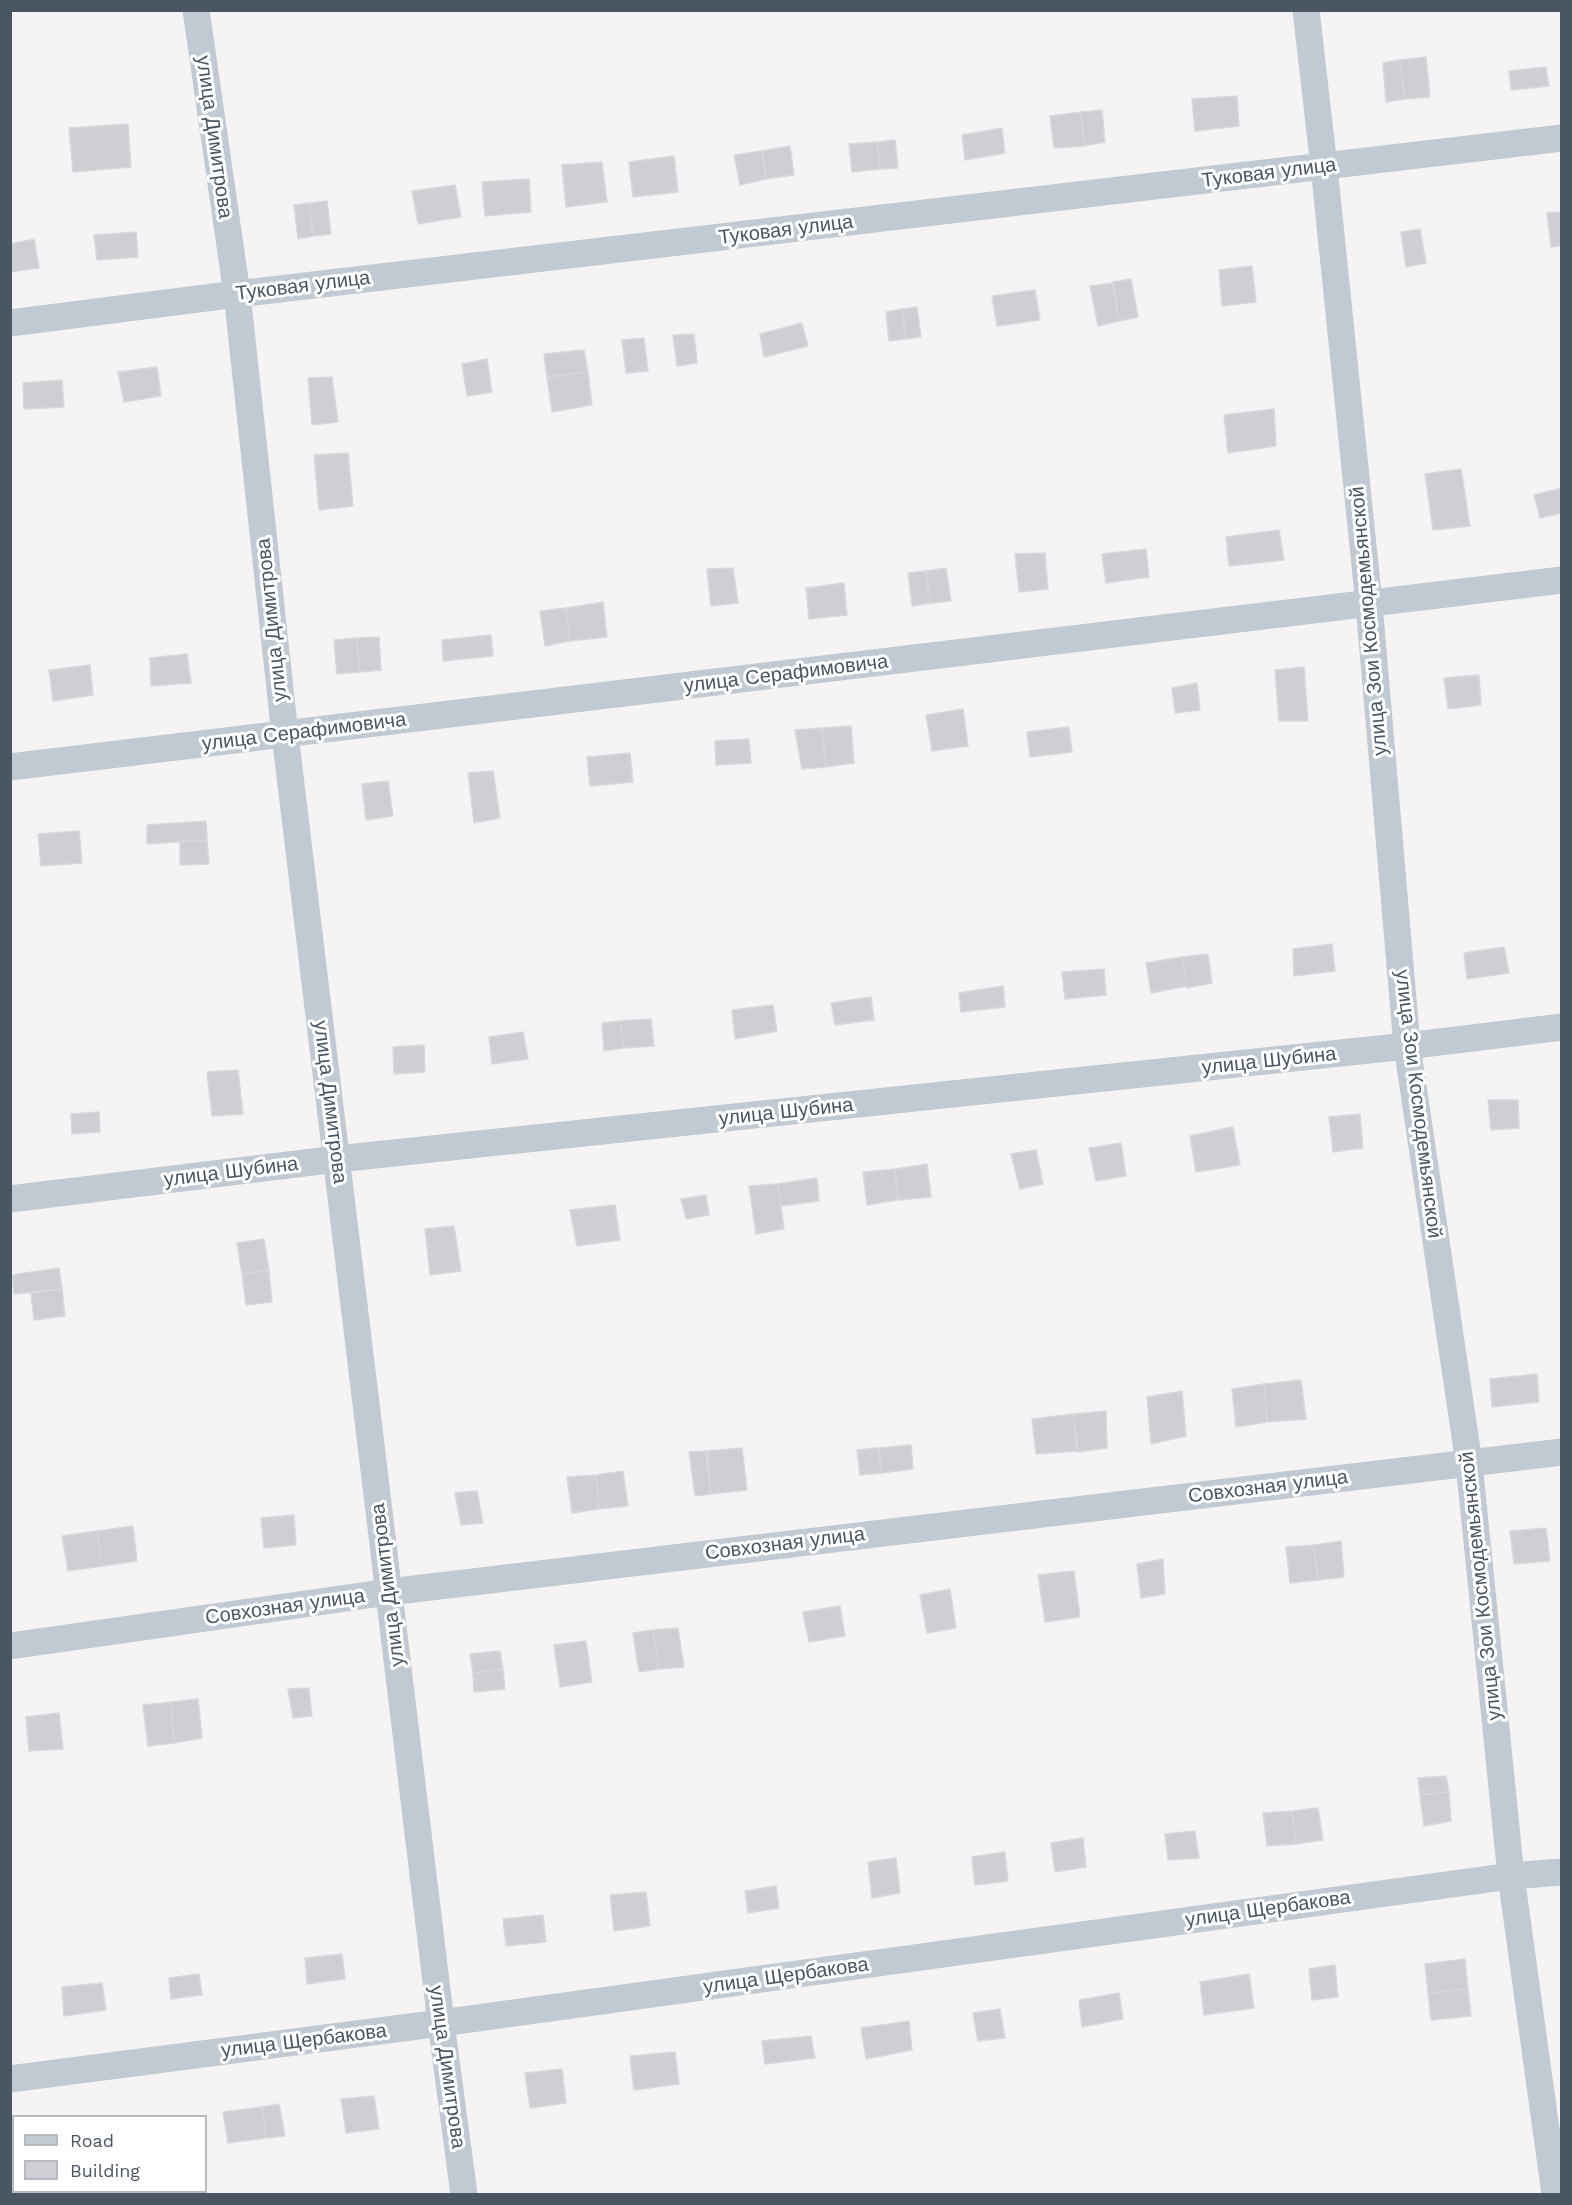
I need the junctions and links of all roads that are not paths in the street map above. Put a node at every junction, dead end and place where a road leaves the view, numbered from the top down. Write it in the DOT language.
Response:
graph roads {
  1 [pos="196,10"];
  2 [pos="1306,10"];
  3 [pos="1562,138"];
  4 [pos="1324,167"];
  5 [pos="237,294"];
  6 [pos="10,323"];
  7 [pos="1562,580"];
  8 [pos="1368,604"];
  9 [pos="285,735"];
  10 [pos="10,767"];
  11 [pos="1562,1027"];
  12 [pos="1407,1046"];
  13 [pos="337,1160"];
  14 [pos="10,1199"];
  15 [pos="1562,1452"];
  16 [pos="1469,1463"];
  17 [pos="389,1592"];
  18 [pos="10,1646"];
  19 [pos="1562,1872"];
  20 [pos="1511,1876"];
  21 [pos="441,2023"];
  22 [pos="10,2079"];
  23 [pos="464,2194"];
  24 [pos="1555,2194"];
  1 -- 5 [label="street, улица Димитрова"];
  2 -- 4 [label="street, улица Зои Космодемьянской"];
  3 -- 4 [label="street, Туковая улица"];
  4 -- 5 [label="street, Туковая улица"];
  4 -- 8 [label="street, улица Зои Космодемьянской"];
  5 -- 6 [label="street, Туковая улица"];
  5 -- 9 [label="street, улица Димитрова"];
  7 -- 8 [label="street, улица Серафимовича"];
  8 -- 9 [label="street, улица Серафимовича"];
  8 -- 12 [label="street, улица Зои Космодемьянской"];
  9 -- 10 [label="street, улица Серафимовича"];
  9 -- 13 [label="street, улица Димитрова"];
  11 -- 12 [label="street, улица Шубина"];
  12 -- 13 [label="street, улица Шубина"];
  12 -- 16 [label="street, улица Зои Космодемьянской"];
  13 -- 14 [label="street, улица Шубина"];
  13 -- 17 [label="street, улица Димитрова"];
  15 -- 16 [label="street, Совхозная улица"];
  16 -- 17 [label="street, Совхозная улица"];
  16 -- 20 [label="street, улица Зои Космодемьянской"];
  17 -- 18 [label="street, Совхозная улица"];
  17 -- 21 [label="street, улица Димитрова"];
  19 -- 20 [label="street, улица Щербакова"];
  20 -- 21 [label="street, улица Щербакова"];
  20 -- 24 [label="street, улица Зои Космодемьянской"];
  21 -- 22 [label="street, улица Щербакова"];
  21 -- 23 [label="street, улица Димитрова"];
}
